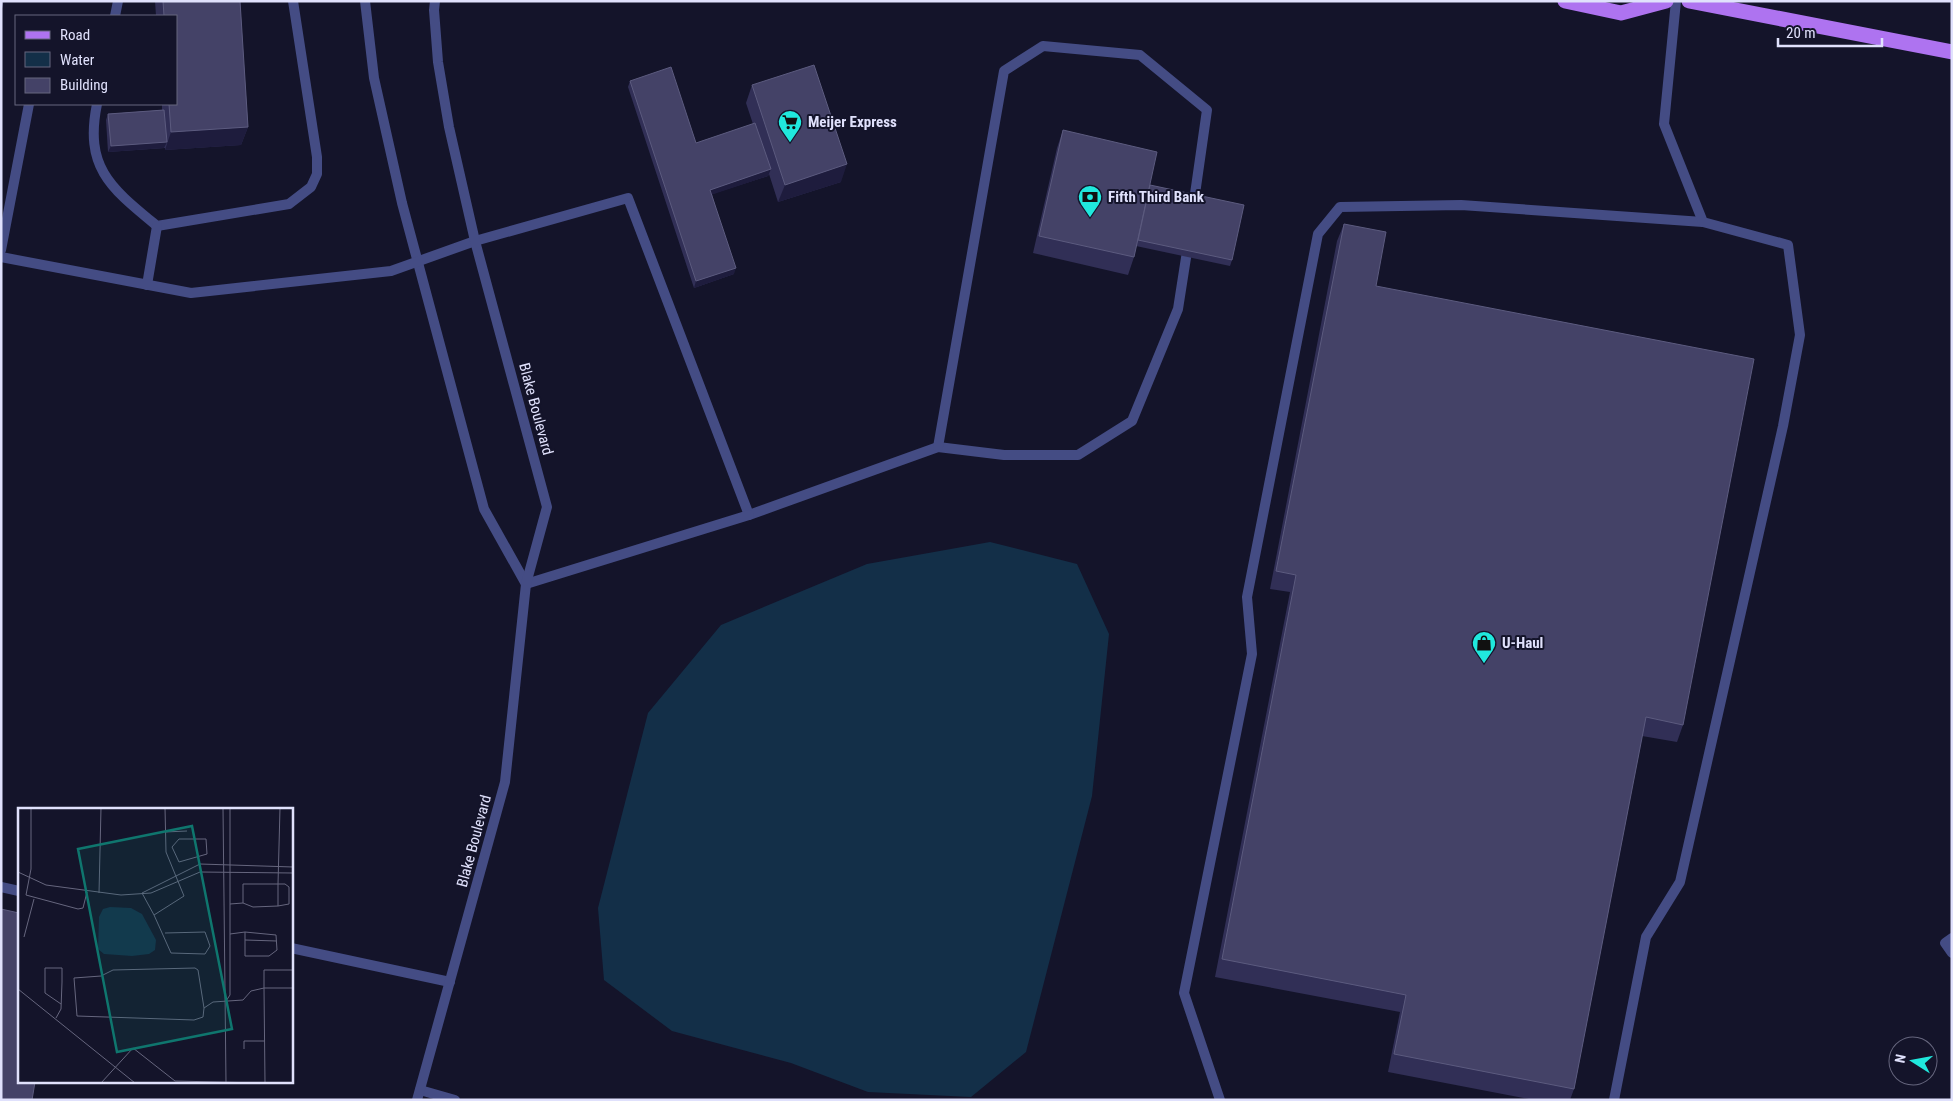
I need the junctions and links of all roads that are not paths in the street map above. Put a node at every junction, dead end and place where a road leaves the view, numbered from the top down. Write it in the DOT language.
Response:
graph roads {
  1 [pos="118,1"];
  2 [pos="293,1"];
  3 [pos="365,1"];
  4 [pos="436,1"];
  5 [pos="1566,1"];
  6 [pos="1666,1"];
  7 [pos="1676,1"];
  8 [pos="1689,1"];
  9 [pos="114,15"];
  10 [pos="1952,52"];
  11 [pos="29,105"];
  12 [pos="97,105"];
  13 [pos="1192,214"];
  14 [pos="1703,222"];
  15 [pos="157,226"];
  16 [pos="1189,233"];
  17 [pos="475,241"];
  18 [pos="1,250"];
  19 [pos="1,258"];
  20 [pos="417,261"];
  21 [pos="147,285"];
  22 [pos="938,447"];
  23 [pos="749,515"];
  24 [pos="526,584"];
  25 [pos="1,887"];
  26 [pos="18,890"];
  27 [pos="1952,938"];
  28 [pos="292,948"];
  29 [pos="1952,953"];
  30 [pos="450,982"];
  31 [pos="419,1095"];
  32 [pos="455,1100"];
  33 [pos="1220,1100"];
  34 [pos="1614,1100"];
  1 -- 9 [label="street"];
  2 -- 15 [label="street"];
  3 -- 20 [label="street"];
  4 -- 17 [label="street, Blake Boulevard"];
  5 -- 6 [label="main road"];
  7 -- 14 [label="street"];
  8 -- 10 [label="main road"];
  11 -- 18 [label="street"];
  12 -- 15 [label="street"];
  13 -- 22 [label="street"];
  14 -- 33 [label="street"];
  14 -- 34 [label="street"];
  15 -- 21 [label="street"];
  16 -- 22 [label="street"];
  17 -- 20 [label="street"];
  17 -- 23 [label="street"];
  17 -- 24 [label="street, Blake Boulevard"];
  19 -- 21 [label="street"];
  20 -- 21 [label="street"];
  20 -- 24 [label="street"];
  22 -- 23 [label="street"];
  23 -- 24 [label="street"];
  24 -- 30 [label="street, Blake Boulevard"];
  25 -- 26 [label="street"];
  27 -- 29 [label="street"];
  28 -- 30 [label="street"];
  30 -- 31 [label="street, Blake Boulevard"];
  31 -- 32 [label="street"];
}
